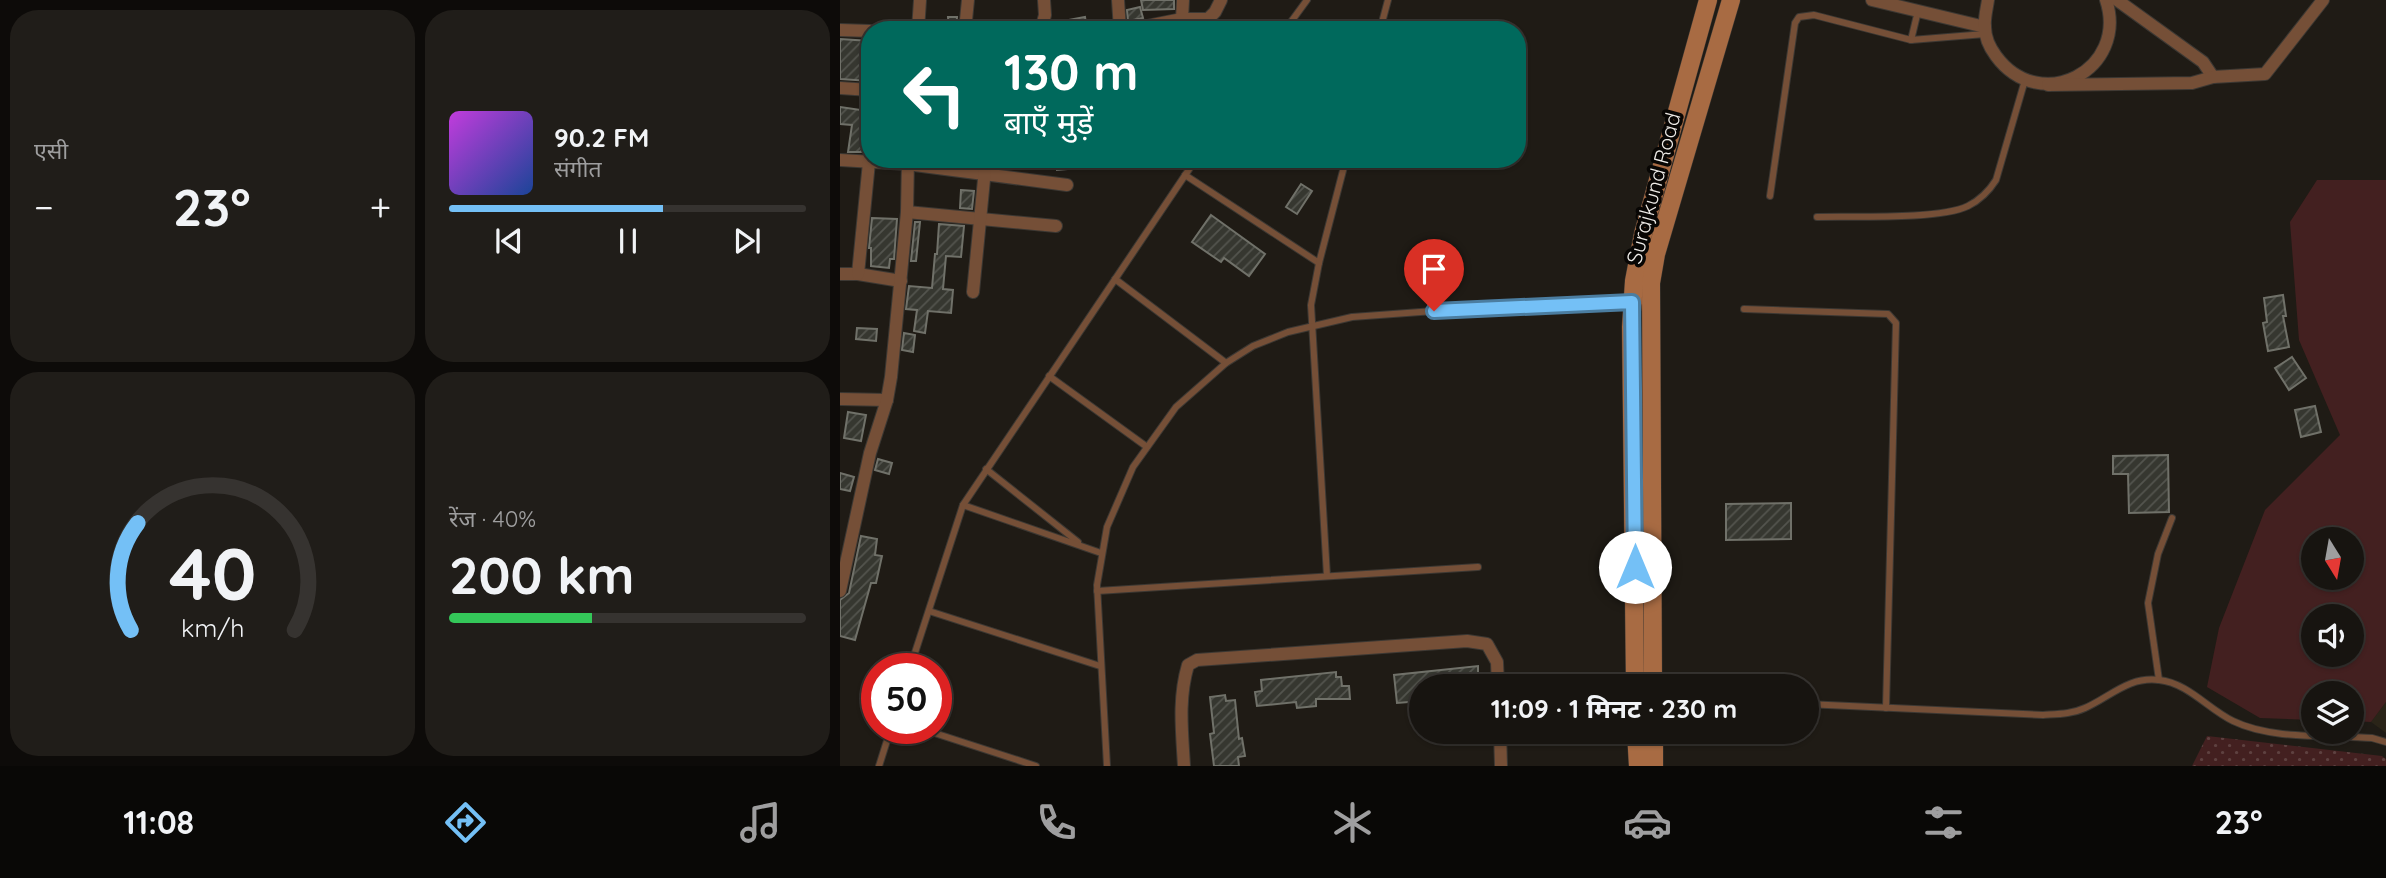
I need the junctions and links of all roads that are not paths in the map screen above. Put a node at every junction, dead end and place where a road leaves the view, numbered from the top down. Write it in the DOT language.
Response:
graph roads {
  1 [pos="919,0"];
  2 [pos="968,0"];
  3 [pos="1044,0"];
  4 [pos="1118,0"];
  5 [pos="1183,0"];
  6 [pos="1221,0"];
  7 [pos="1307,0"];
  8 [pos="1388,0"];
  9 [pos="1708,0"];
  10 [pos="1731,0"];
  11 [pos="1872,0"];
  12 [pos="1988,0"];
  13 [pos="2106,0"];
  14 [pos="2117,0"];
  15 [pos="2323,0"];
  16 [pos="1918,11"];
  17 [pos="1182,19"];
  18 [pos="918,21"];
  19 [pos="966,21"];
  20 [pos="1043,21"];
  21 [pos="1119,21"];
  22 [pos="1172,21"];
  23 [pos="1292,21"];
  24 [pos="1383,21"];
  25 [pos="840,30"];
  26 [pos="1986,30"];
  27 [pos="861,31"];
  28 [pos="1911,40"];
  29 [pos="2213,77"];
  30 [pos="2025,80"];
  31 [pos="2048,85"];
  32 [pos="840,88"];
  33 [pos="861,89"];
  34 [pos="861,159"];
  35 [pos="840,160"];
  36 [pos="868,168"];
  37 [pos="908,168"];
  38 [pos="946,168"];
  39 [pos="985,168"];
  40 [pos="1190,168"];
  41 [pos="1344,168"];
  42 [pos="985,174"];
  43 [pos="1185,175"];
  44 [pos="1067,185"];
  45 [pos="1770,197"];
  46 [pos="907,212"];
  47 [pos="980,217"];
  48 [pos="1817,217"];
  49 [pos="1056,226"];
  50 [pos="1319,263"];
  51 [pos="840,274"];
  52 [pos="858,274"];
  53 [pos="1115,279"];
  54 [pos="901,281"];
  55 [pos="973,292"];
  56 [pos="1641,302"];
  57 [pos="1744,309"];
  58 [pos="1312,325"];
  59 [pos="1226,363"];
  60 [pos="1049,376"];
  61 [pos="840,399"];
  62 [pos="887,400"];
  63 [pos="1147,447"];
  64 [pos="986,469"];
  65 [pos="963,505"];
  66 [pos="2172,518"];
  67 [pos="1084,546"];
  68 [pos="1101,553"];
  69 [pos="1478,567"];
  70 [pos="1327,576"];
  71 [pos="841,583"];
  72 [pos="1097,591"];
  73 [pos="929,611"];
  74 [pos="915,653"];
  75 [pos="1100,666"];
  76 [pos="1498,674"];
  77 [pos="1635,674"];
  78 [pos="1653,674"];
  79 [pos="2159,680"];
  80 [pos="1819,705"];
  81 [pos="1886,708"];
  82 [pos="952,739"];
  83 [pos="2386,742"];
  84 [pos="886,744"];
  85 [pos="1500,744"];
  86 [pos="1637,744"];
  87 [pos="1654,744"];
  88 [pos="879,766"];
  89 [pos="1036,766"];
  90 [pos="1107,766"];
  91 [pos="1184,766"];
  92 [pos="1501,766"];
  93 [pos="1638,766"];
  94 [pos="1654,766"];
  1 -- 18 [label="street"];
  2 -- 19 [label="street"];
  3 -- 20 [label="street"];
  4 -- 21 [label="street"];
  5 -- 17 [label="street"];
  6 -- 17 [label="street"];
  7 -- 23 [label="lane"];
  8 -- 24 [label="lane"];
  9 -- 56 [label="main road, Surajkund Road"];
  10 -- 56 [label="main road, Surajkund Road"];
  11 -- 16 [label="street"];
  12 -- 26 [label="street"];
  13 -- 31 [label="street"];
  14 -- 29 [label="street"];
  15 -- 29 [label="street"];
  16 -- 26 [label="street"];
  16 -- 28 [label="lane"];
  17 -- 22 [label="street"];
  25 -- 27 [label="street"];
  26 -- 28 [label="lane"];
  26 -- 30 [label="street"];
  28 -- 45 [label="lane"];
  29 -- 31 [label="street"];
  30 -- 31 [label="street"];
  30 -- 48 [label="lane"];
  32 -- 33 [label="street"];
  34 -- 35 [label="street"];
  36 -- 52 [label="street"];
  37 -- 46 [label="street"];
  38 -- 42 [label="street"];
  39 -- 42 [label="street"];
  40 -- 43 [label="lane"];
  41 -- 50 [label="lane"];
  42 -- 44 [label="street"];
  42 -- 47 [label="street"];
  43 -- 50 [label="lane"];
  43 -- 53 [label="lane"];
  46 -- 47 [label="street"];
  46 -- 54 [label="street"];
  47 -- 49 [label="street"];
  47 -- 55 [label="street"];
  50 -- 58 [label="lane"];
  51 -- 52 [label="street"];
  52 -- 54 [label="street"];
  53 -- 59 [label="lane"];
  53 -- 60 [label="lane"];
  54 -- 62 [label="street"];
  56 -- 58 [label="lane"];
  56 -- 77 [label="main road, Surajkund Road"];
  56 -- 78 [label="main road, Surajkund Road"];
  57 -- 81 [label="lane"];
  58 -- 59 [label="lane"];
  58 -- 70 [label="lane"];
  59 -- 63 [label="lane"];
  60 -- 63 [label="lane"];
  60 -- 64 [label="lane"];
  61 -- 62 [label="street"];
  62 -- 71 [label="street"];
  63 -- 68 [label="lane"];
  64 -- 65 [label="lane"];
  64 -- 67 [label="lane"];
  65 -- 67 [label="lane"];
  65 -- 73 [label="lane"];
  66 -- 79 [label="lane"];
  67 -- 68 [label="lane"];
  68 -- 72 [label="lane"];
  69 -- 70 [label="lane"];
  70 -- 72 [label="lane"];
  72 -- 75 [label="lane"];
  73 -- 74 [label="lane"];
  73 -- 75 [label="lane"];
  75 -- 90 [label="lane"];
  76 -- 91 [label="street"];
  79 -- 81 [label="lane"];
  79 -- 83 [label="lane"];
  80 -- 81 [label="lane"];
  82 -- 89 [label="lane"];
  84 -- 88 [label="lane"];
  85 -- 92 [label="street"];
  86 -- 93 [label="main road"];
  87 -- 94 [label="main road"];
}
